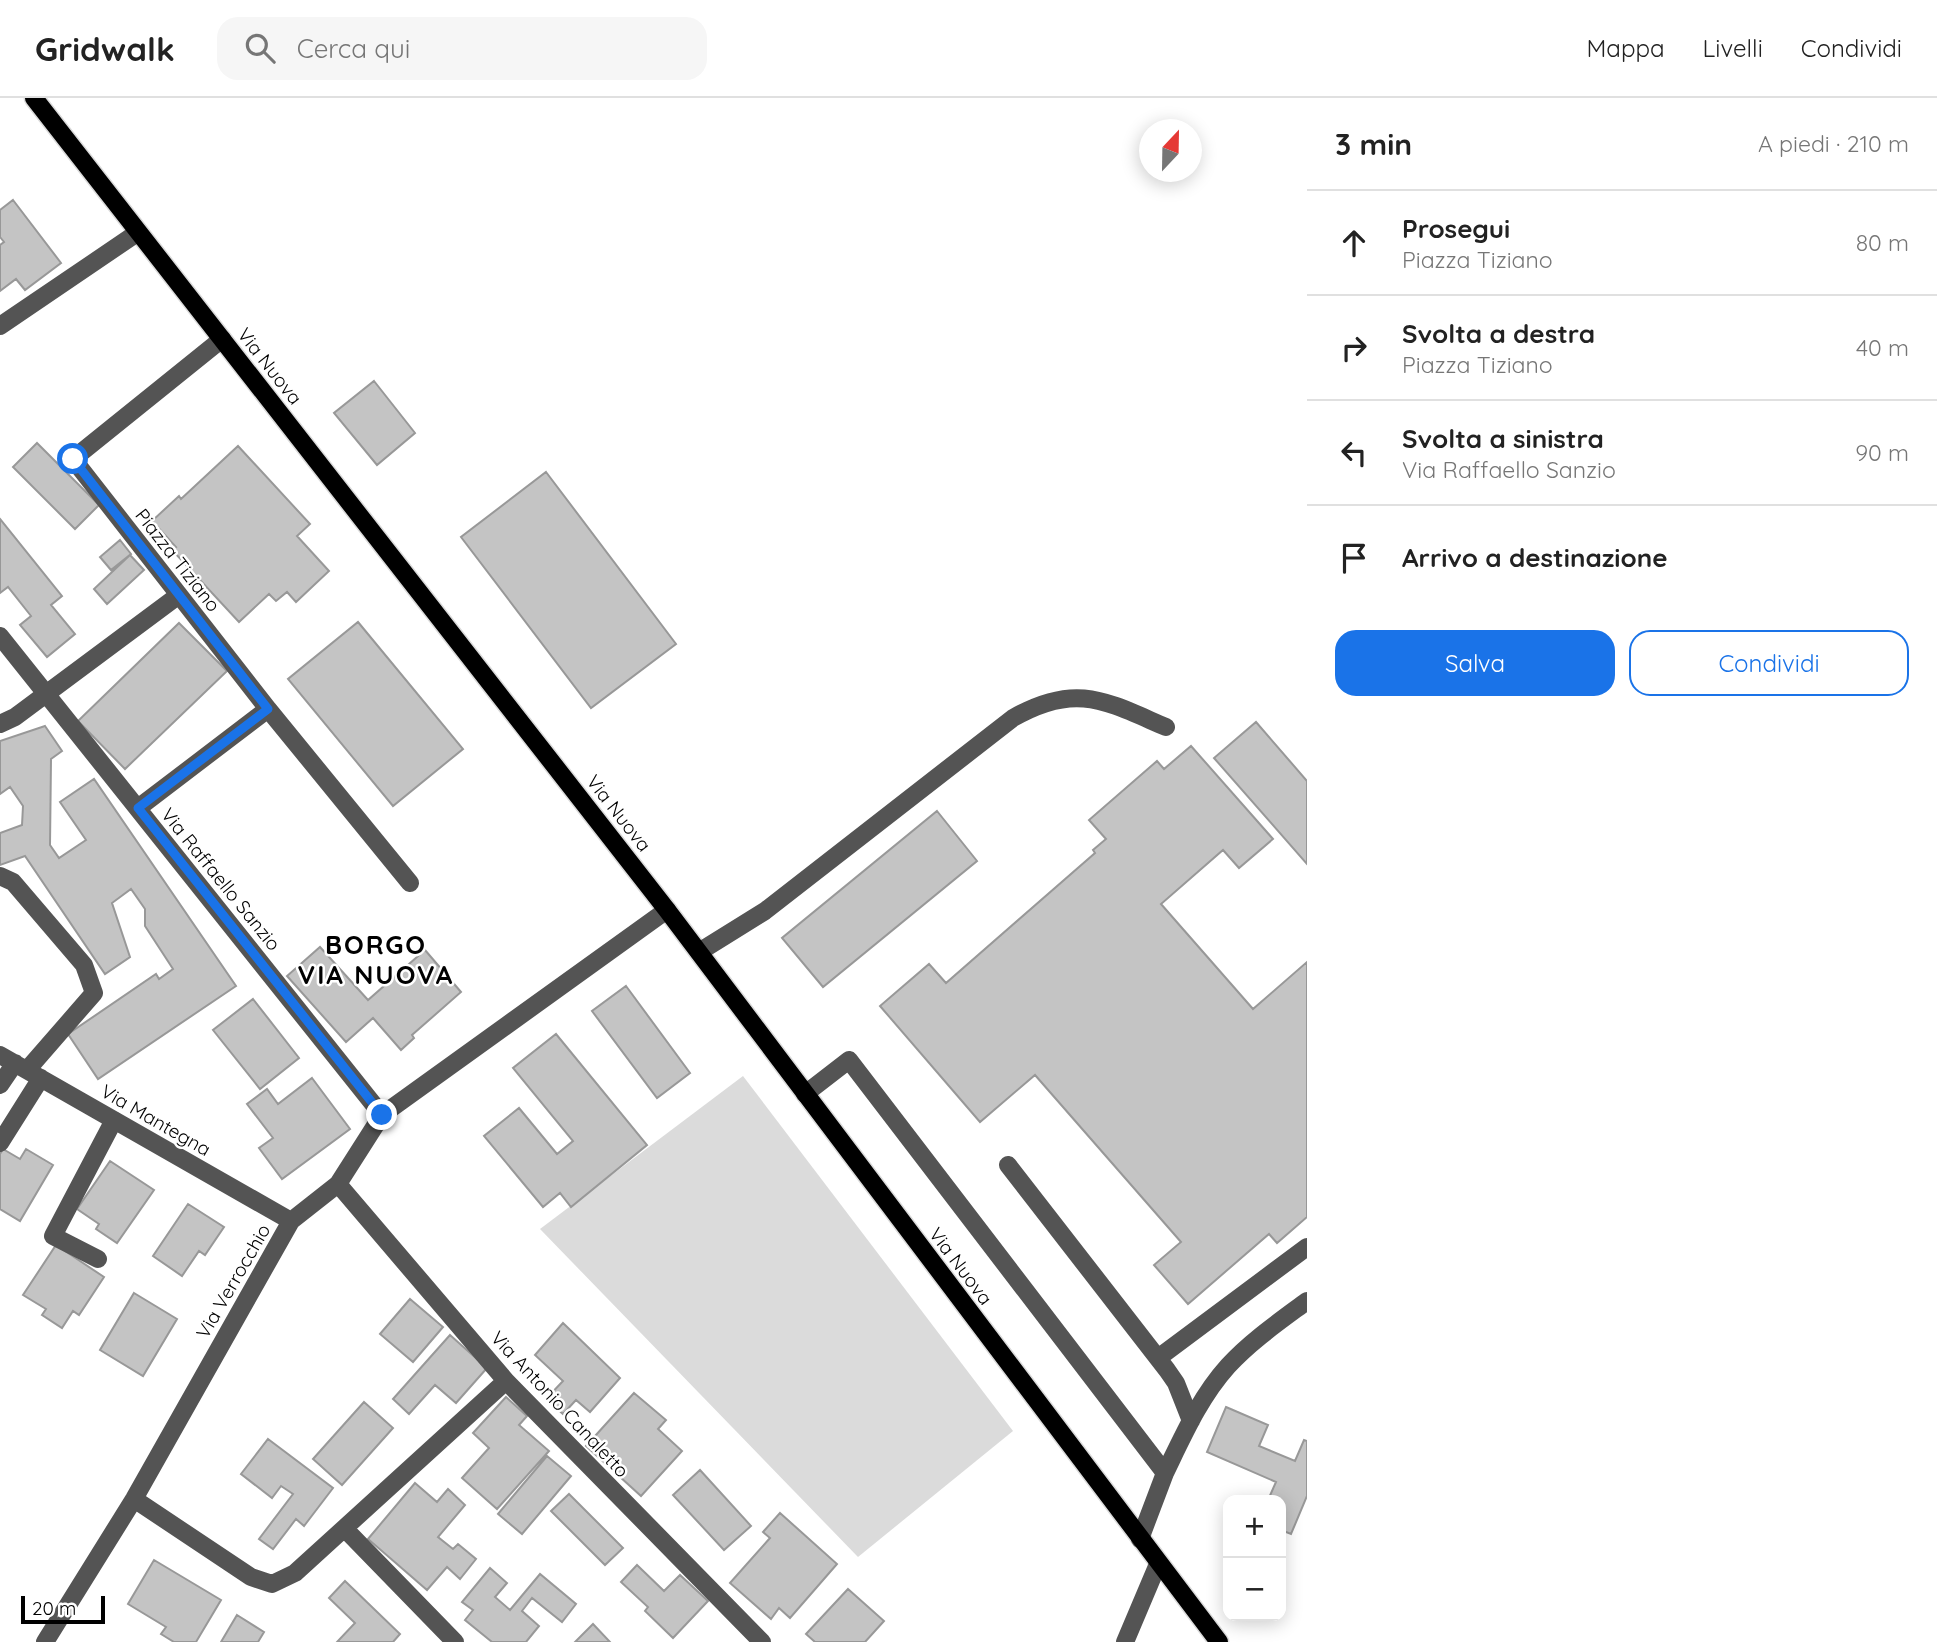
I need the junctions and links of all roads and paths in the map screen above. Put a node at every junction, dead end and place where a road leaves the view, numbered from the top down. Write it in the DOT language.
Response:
graph roads {
  1 [pos="34,98"];
  2 [pos="137,233"];
  3 [pos="0,326"];
  4 [pos="222,339"];
  5 [pos="179,596"];
  6 [pos="0,636"];
  7 [pos="46,693"];
  8 [pos="268,709"];
  9 [pos="0,724"];
  10 [pos="1166,727"];
  11 [pos="138,808"];
  12 [pos="0,876"];
  13 [pos="410,883"];
  14 [pos="667,910"];
  15 [pos="699,952"];
  16 [pos="21,1067"];
  17 [pos="0,1085"];
  18 [pos="805,1094"];
  19 [pos="382,1115"];
  20 [pos="114,1120"];
  21 [pos="0,1143"];
  22 [pos="1008,1165"];
  23 [pos="338,1185"];
  24 [pos="291,1222"];
  25 [pos="1307,1247"];
  26 [pos="99,1259"];
  27 [pos="1307,1301"];
  28 [pos="1158,1358"];
  29 [pos="506,1381"];
  30 [pos="1191,1421"];
  31 [pos="1165,1473"];
  32 [pos="134,1499"];
  33 [pos="345,1529"];
  34 [pos="1140,1539"];
  35 [pos="1158,1564"];
  36 [pos="45,1642"];
  37 [pos="455,1642"];
  38 [pos="762,1642"];
  39 [pos="1125,1642"];
  40 [pos="1219,1642"];
  1 -- 2 [label="main road, Via Nuova"];
  2 -- 3 [label="street"];
  2 -- 4 [label="main road, Via Nuova"];
  4 -- 5 [label="street, Piazza Tiziano"];
  4 -- 14 [label="main road, Via Nuova"];
  5 -- 7 [label="street"];
  5 -- 8 [label="street, Piazza Tiziano"];
  6 -- 7 [label="street, Via Raffaello Sanzio"];
  7 -- 9 [label="street"];
  7 -- 11 [label="street, Via Raffaello Sanzio"];
  8 -- 11 [label="street"];
  8 -- 13 [label="street, Piazza Tiziano"];
  10 -- 15 [label="street"];
  11 -- 19 [label="street, Via Raffaello Sanzio"];
  12 -- 16 [label="street"];
  14 -- 15 [label="main road, Via Nuova"];
  14 -- 19 [label="street, Via Verrocchio"];
  15 -- 18 [label="main road, Via Nuova"];
  16 -- 17 [label="street"];
  16 -- 20 [label="street, Via Mantegna"];
  16 -- 21 [label="street"];
  18 -- 31 [label="street"];
  18 -- 34 [label="main road, Via Nuova"];
  19 -- 23 [label="street, Via Verrocchio"];
  20 -- 24 [label="street, Via Mantegna"];
  20 -- 26 [label="street"];
  22 -- 28 [label="street"];
  23 -- 24 [label="street, Via Verrocchio"];
  23 -- 29 [label="street, Via Antonio Canaletto"];
  24 -- 32 [label="street, Via Verrocchio"];
  25 -- 28 [label="street"];
  27 -- 30 [label="street"];
  28 -- 30 [label="street"];
  29 -- 33 [label="street"];
  29 -- 38 [label="street, Via Antonio Canaletto"];
  30 -- 31 [label="street"];
  31 -- 34 [label="street"];
  32 -- 33 [label="street"];
  32 -- 36 [label="street, Via Verrocchio"];
  33 -- 37 [label="street"];
  34 -- 35 [label="main road, Via Nuova"];
  35 -- 39 [label="street"];
  35 -- 40 [label="main road, Via Nuova"];
}
